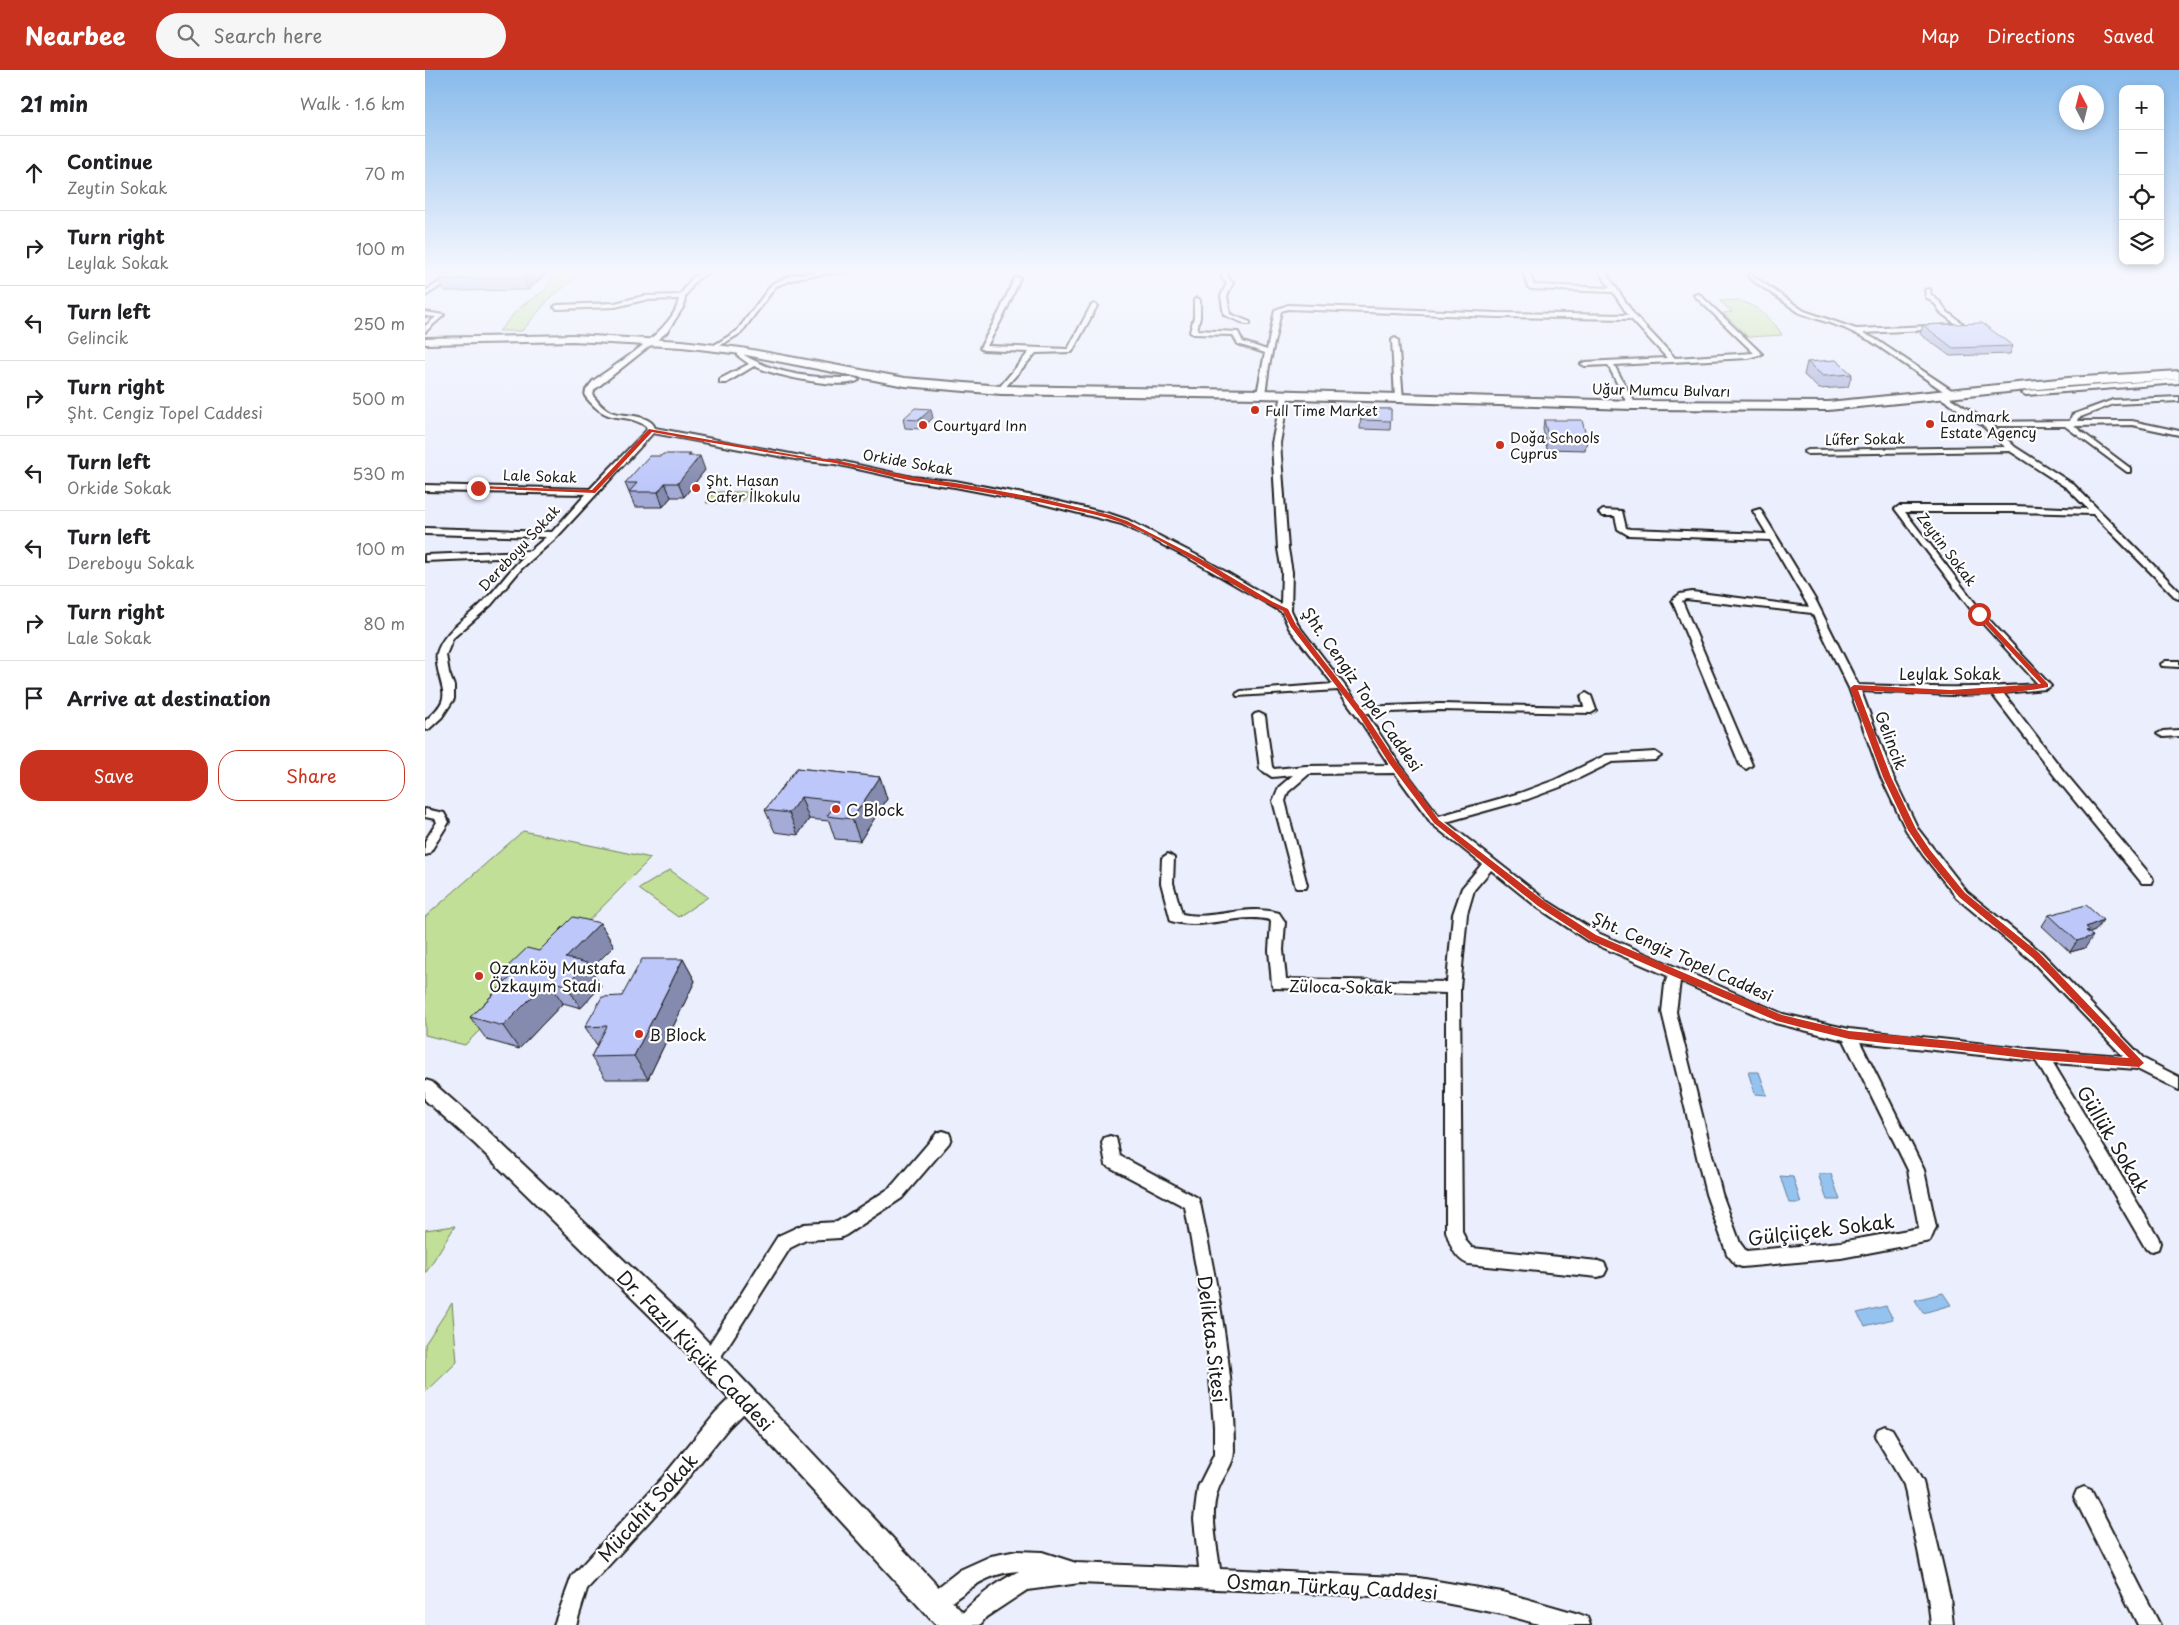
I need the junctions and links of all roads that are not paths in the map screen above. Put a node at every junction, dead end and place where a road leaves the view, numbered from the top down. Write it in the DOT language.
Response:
graph roads {
  1 [pos="650,344"];
  2 [pos="668,344"];
  3 [pos="721,344"];
  4 [pos="985,344"];
  5 [pos="1075,344"];
  6 [pos="1242,344"];
  7 [pos="1271,344"];
  8 [pos="1395,344"];
  9 [pos="1658,344"];
  10 [pos="1748,344"];
  11 [pos="1878,344"];
  12 [pos="714,348"];
  13 [pos="741,351"];
  14 [pos="1034,351"];
  15 [pos="1269,355"];
  16 [pos="1673,360"];
  17 [pos="1610,363"];
  18 [pos="753,364"];
  19 [pos="1585,364"];
  20 [pos="831,374"];
  21 [pos="2179,375"];
  22 [pos="855,380"];
  23 [pos="723,381"];
  24 [pos="2179,381"];
  25 [pos="1001,390"];
  26 [pos="2026,393"];
  27 [pos="1261,394"];
  28 [pos="1286,395"];
  29 [pos="1950,395"];
  30 [pos="1399,398"];
  31 [pos="2179,399"];
  32 [pos="1632,405"];
  33 [pos="2069,423"];
  34 [pos="1986,424"];
  35 [pos="651,430"];
  36 [pos="2177,430"];
  37 [pos="2012,450"];
  38 [pos="1807,452"];
  39 [pos="2127,470"];
  40 [pos="425,488"];
  41 [pos="593,492"];
  42 [pos="1757,510"];
  43 [pos="2097,512"];
  44 [pos="1603,513"];
  45 [pos="425,531"];
  46 [pos="554,535"];
  47 [pos="1773,537"];
  48 [pos="532,554"];
  49 [pos="425,558"];
  50 [pos="2179,596"];
  51 [pos="1286,610"];
  52 [pos="1816,611"];
  53 [pos="2166,664"];
  54 [pos="2179,664"];
  55 [pos="2046,686"];
  56 [pos="1340,687"];
  57 [pos="1854,688"];
  58 [pos="1995,691"];
  59 [pos="1241,694"];
  60 [pos="1586,696"];
  61 [pos="1358,710"];
  62 [pos="1259,716"];
  63 [pos="425,727"];
  64 [pos="2179,733"];
  65 [pos="2163,734"];
  66 [pos="1655,756"];
  67 [pos="1746,765"];
  68 [pos="1305,770"];
  69 [pos="1399,770"];
  70 [pos="425,813"];
  71 [pos="1436,821"];
  72 [pos="425,851"];
  73 [pos="1168,858"];
  74 [pos="1489,864"];
  75 [pos="2147,880"];
  76 [pos="1301,885"];
  77 [pos="1676,974"];
  78 [pos="1453,988"];
  79 [pos="1849,1035"];
  80 [pos="2041,1056"];
  81 [pos="2139,1063"];
  82 [pos="2179,1084"];
  83 [pos="425,1088"];
  84 [pos="943,1138"];
  85 [pos="1110,1143"];
  86 [pos="2152,1243"];
  87 [pos="1598,1269"];
  88 [pos="709,1360"];
  89 [pos="744,1398"];
  90 [pos="1885,1436"];
  91 [pos="2084,1497"];
  92 [pos="1080,1573"];
  93 [pos="1211,1579"];
  94 [pos="935,1602"];
  95 [pos="565,1625"];
  96 [pos="955,1625"];
  97 [pos="966,1625"];
  98 [pos="1579,1625"];
  99 [pos="1942,1625"];
  100 [pos="2149,1625"];
  1 -- 35 [label="street"];
  2 -- 12 [label="main road, Uğur Mumcu Bulvarı"];
  3 -- 12 [label="street"];
  4 -- 14 [label="street"];
  5 -- 14 [label="street"];
  6 -- 15 [label="street"];
  7 -- 15 [label="street"];
  8 -- 30 [label="street"];
  9 -- 16 [label="street"];
  10 -- 16 [label="street"];
  11 -- 29 [label="street"];
  12 -- 13 [label="main road, Uğur Mumcu Bulvarı"];
  13 -- 18 [label="street"];
  13 -- 20 [label="main road, Uğur Mumcu Bulvarı"];
  14 -- 25 [label="street"];
  15 -- 27 [label="street"];
  16 -- 17 [label="street"];
  17 -- 19 [label="street"];
  17 -- 32 [label="street"];
  18 -- 20 [label="street"];
  18 -- 23 [label="street"];
  20 -- 22 [label="street"];
  20 -- 25 [label="main road, Uğur Mumcu Bulvarı"];
  21 -- 29 [label="main road, Uğur Mumcu Bulvarı"];
  24 -- 26 [label="street"];
  25 -- 27 [label="main road, Uğur Mumcu Bulvarı"];
  27 -- 28 [label="main road, Uğur Mumcu Bulvarı"];
  28 -- 30 [label="main road, Uğur Mumcu Bulvarı"];
  28 -- 51 [label="street, Şht. Cengiz Topel Caddesi"];
  29 -- 32 [label="main road, Uğur Mumcu Bulvarı"];
  29 -- 34 [label="street"];
  30 -- 32 [label="main road, Uğur Mumcu Bulvarı"];
  31 -- 33 [label="street"];
  33 -- 34 [label="street"];
  33 -- 36 [label="street"];
  33 -- 39 [label="street"];
  34 -- 37 [label="street"];
  35 -- 41 [label="street, Dereboyu Sokak"];
  35 -- 51 [label="street, Orkide Sokak"];
  37 -- 38 [label="street, Lűfer Sokak"];
  37 -- 43 [label="street"];
  40 -- 41 [label="street, Lale Sokak"];
  41 -- 46 [label="street, Dereboyu Sokak"];
  42 -- 47 [label="street, Gelincik"];
  43 -- 50 [label="street"];
  43 -- 55 [label="street, Zeytin Sokak"];
  44 -- 47 [label="street"];
  45 -- 46 [label="street"];
  46 -- 48 [label="street, Dereboyu Sokak"];
  47 -- 52 [label="street, Gelincik"];
  48 -- 49 [label="street"];
  48 -- 63 [label="street, Dereboyu Sokak"];
  51 -- 56 [label="street, Şht. Cengiz Topel Caddesi"];
  52 -- 57 [label="street, Gelincik"];
  52 -- 67 [label="street"];
  53 -- 54 [label="street"];
  55 -- 58 [label="street, Leylak Sokak"];
  56 -- 59 [label="street"];
  56 -- 61 [label="street, Şht. Cengiz Topel Caddesi"];
  57 -- 58 [label="street, Leylak Sokak"];
  57 -- 81 [label="street, Gelincik"];
  58 -- 75 [label="street"];
  60 -- 61 [label="street"];
  61 -- 69 [label="street, Şht. Cengiz Topel Caddesi"];
  62 -- 68 [label="street"];
  64 -- 65 [label="street"];
  66 -- 71 [label="street"];
  68 -- 69 [label="street"];
  68 -- 76 [label="street"];
  69 -- 71 [label="street, Şht. Cengiz Topel Caddesi"];
  70 -- 72 [label="street"];
  71 -- 74 [label="street, Şht. Cengiz Topel Caddesi"];
  73 -- 78 [label="street, Züloca Sokak"];
  74 -- 77 [label="street, Şht. Cengiz Topel Caddesi"];
  74 -- 78 [label="street"];
  77 -- 79 [label="street, Şht. Cengiz Topel Caddesi"];
  77 -- 79 [label="street, Gülçiiçek Sokak"];
  78 -- 87 [label="street"];
  79 -- 80 [label="street, Şht. Cengiz Topel Caddesi"];
  80 -- 81 [label="street, Şht. Cengiz Topel Caddesi"];
  80 -- 86 [label="street, Güllük Sokak"];
  81 -- 82 [label="street, Şht. Cengiz Topel Caddesi"];
  83 -- 88 [label="street, Dr. Fazıl Küçük Caddesi"];
  84 -- 88 [label="street"];
  85 -- 93 [label="street, Deliktas Sitesi"];
  88 -- 89 [label="street, Dr. Fazıl Küçük Caddesi"];
  89 -- 94 [label="street, Dr. Fazıl Küçük Caddesi"];
  89 -- 95 [label="street, Mücahit Sokak"];
  90 -- 99 [label="street"];
  91 -- 100 [label="street"];
  92 -- 93 [label="street, Osman Türkay Caddesi"];
  92 -- 94 [label="street, Osman Türkay Caddesi"];
  92 -- 97 [label="street, Osman Türkay Caddesi"];
  93 -- 98 [label="street, Osman Türkay Caddesi"];
  94 -- 96 [label="street, Dr. Fazıl Küçük Caddesi"];
}
